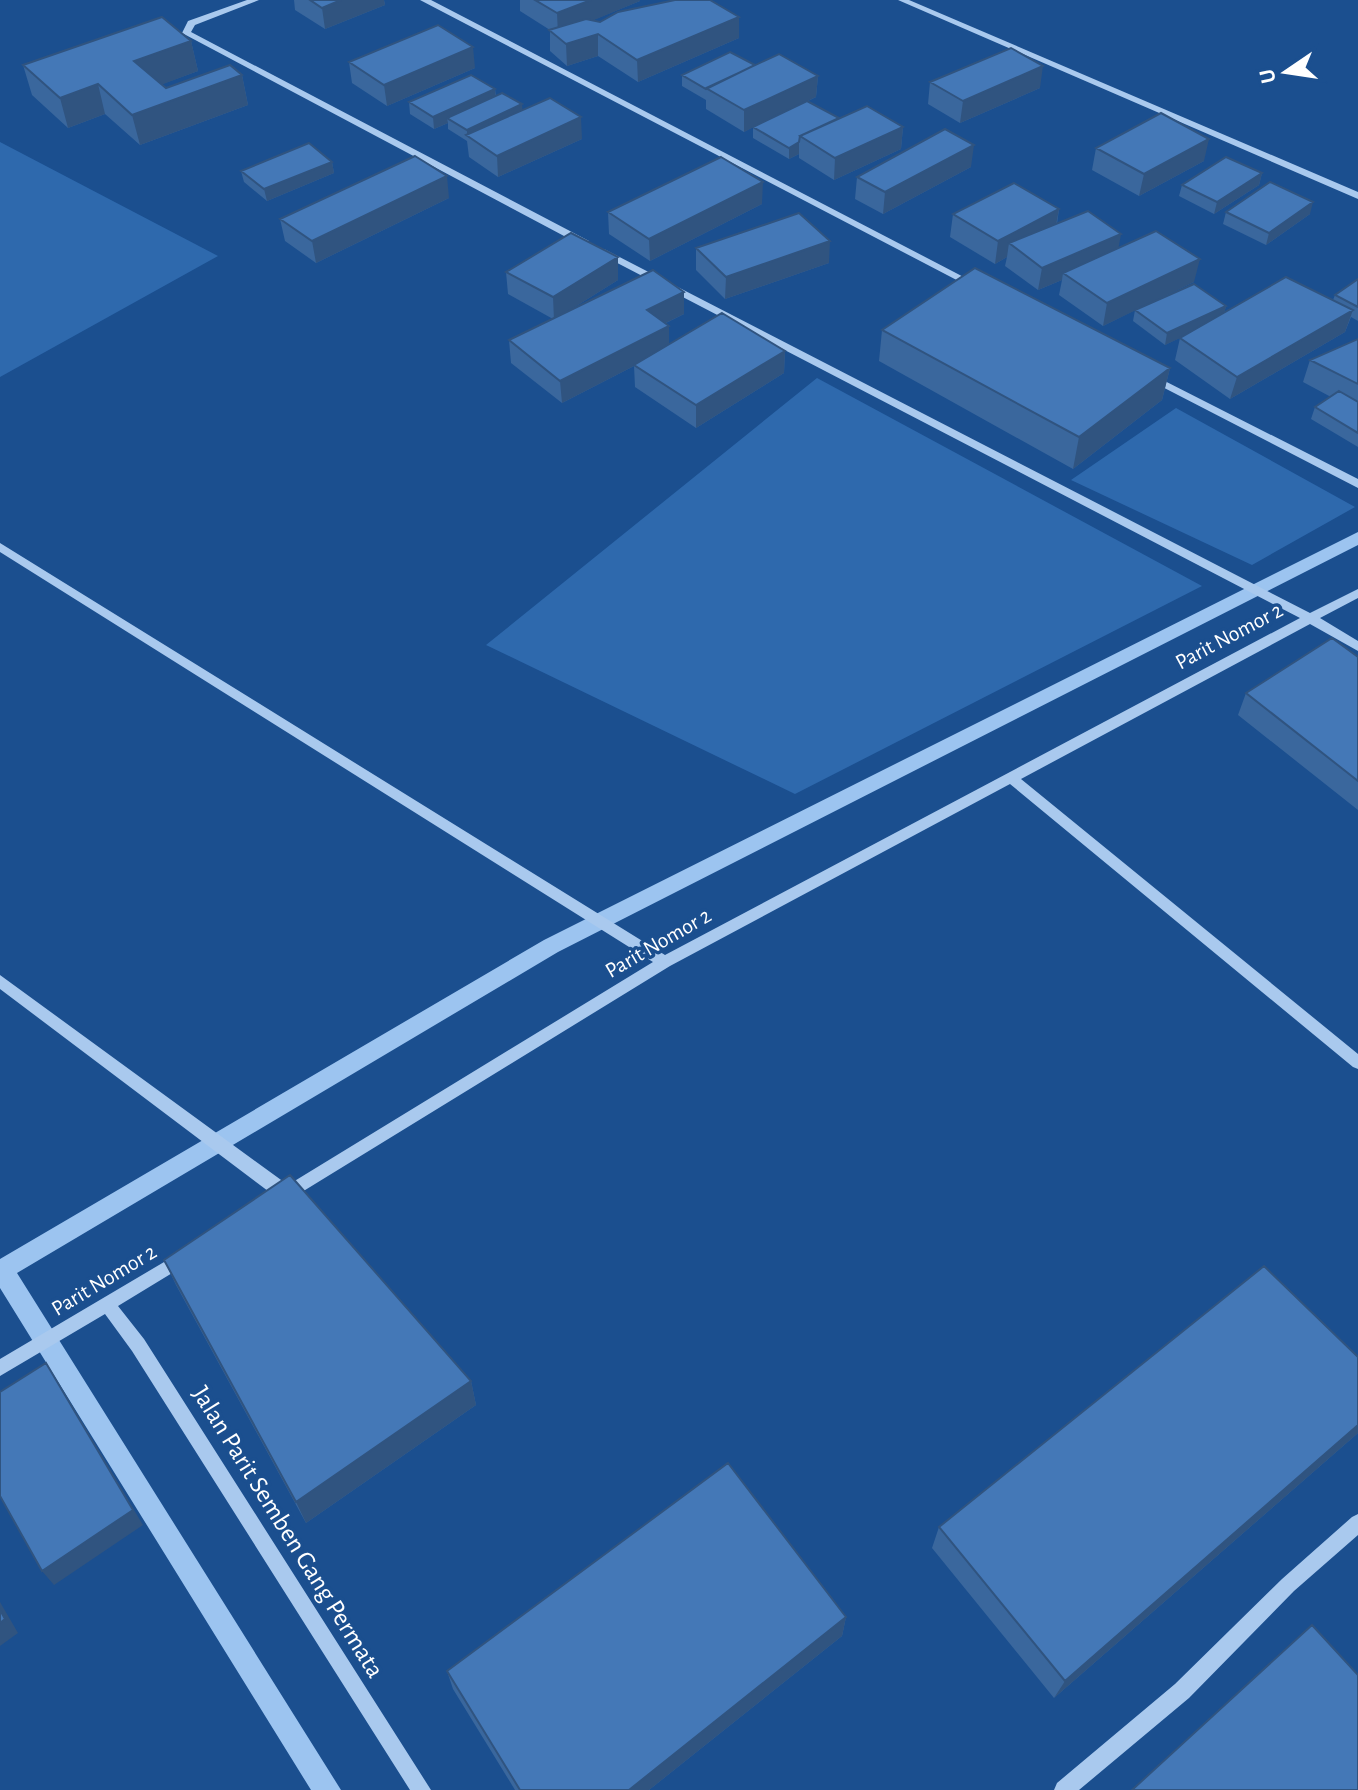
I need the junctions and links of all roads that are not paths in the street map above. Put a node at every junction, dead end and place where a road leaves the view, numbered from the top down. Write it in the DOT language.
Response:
graph roads {
  1 [pos="255,0"];
  2 [pos="424,0"];
  3 [pos="902,0"];
  4 [pos="1358,196"];
  5 [pos="990,293"];
  6 [pos="1132,367"];
  7 [pos="1358,484"];
  8 [pos="0,547"];
  9 [pos="1358,593"];
  10 [pos="1310,618"];
  11 [pos="1358,647"];
  12 [pos="1011,778"];
  13 [pos="665,962"];
  14 [pos="0,981"];
  15 [pos="1358,1063"];
  16 [pos="197,1249"];
  17 [pos="107,1304"];
  18 [pos="0,1368"];
  19 [pos="1358,1523"];
  20 [pos="421,1790"];
  21 [pos="1064,1790"];
  1 -- 10 [label="street"];
  2 -- 5 [label="street"];
  3 -- 4 [label="street"];
  6 -- 7 [label="street"];
  8 -- 13 [label="street"];
  9 -- 10 [label="street, Parit Nomor 2"];
  10 -- 11 [label="street"];
  10 -- 12 [label="street, Parit Nomor 2"];
  12 -- 13 [label="street, Parit Nomor 2"];
  12 -- 15 [label="street"];
  13 -- 14 [label="street, Parit Nomor 2"];
  16 -- 17 [label="street, Parit Nomor 2"];
  17 -- 18 [label="street, Parit Nomor 2"];
  17 -- 20 [label="street, Jalan Parit Semben Gang Permata"];
  19 -- 21 [label="street"];
}
